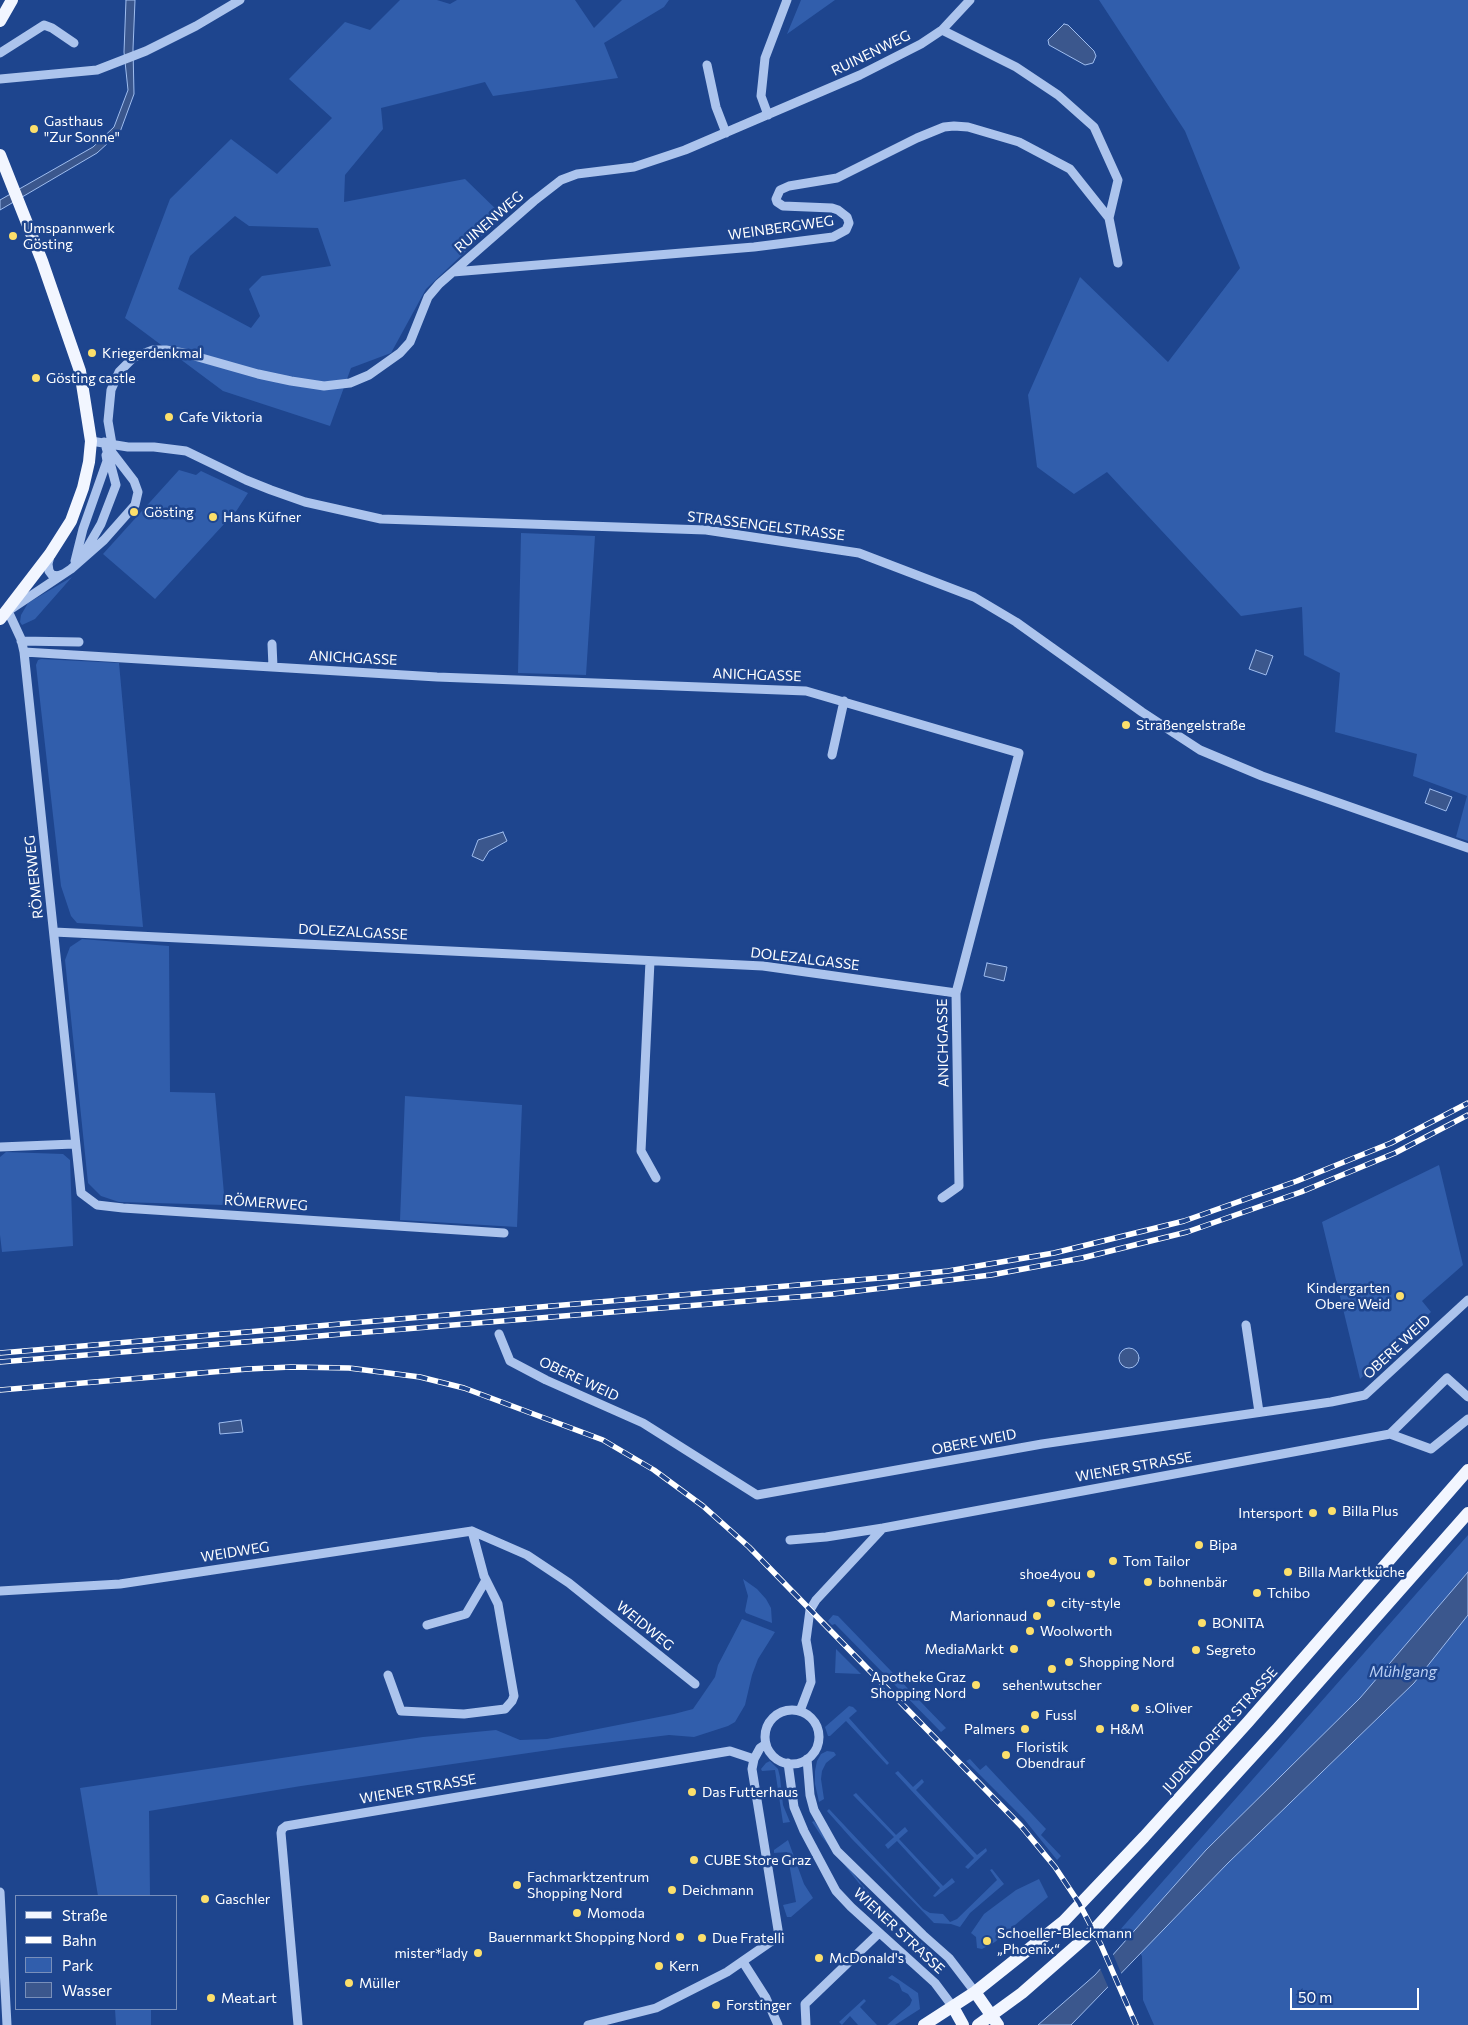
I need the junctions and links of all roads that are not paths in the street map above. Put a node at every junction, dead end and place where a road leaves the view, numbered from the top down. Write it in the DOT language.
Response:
graph roads {
  1 [pos="12,0"];
  2 [pos="240,0"];
  3 [pos="787,0"];
  4 [pos="970,0"];
  5 [pos="0,21"];
  6 [pos="942,30"];
  7 [pos="74,43"];
  8 [pos="0,53"];
  9 [pos="707,65"];
  10 [pos="0,79"];
  11 [pos="768,115"];
  12 [pos="726,133"];
  13 [pos="0,155"];
  14 [pos="1109,218"];
  15 [pos="1118,263"];
  16 [pos="452,272"];
  17 [pos="90,441"];
  18 [pos="108,443"];
  19 [pos="50,554"];
  20 [pos="68,571"];
  21 [pos="4,615"];
  22 [pos="21,641"];
  23 [pos="79,642"];
  24 [pos="272,644"];
  25 [pos="24,652"];
  26 [pos="273,667"];
  27 [pos="844,701"];
  28 [pos="832,756"];
  29 [pos="1468,848"];
  30 [pos="54,932"];
  31 [pos="650,961"];
  32 [pos="956,993"];
  33 [pos="74,1144"];
  34 [pos="0,1147"];
  35 [pos="656,1178"];
  36 [pos="942,1198"];
  37 [pos="504,1233"];
  38 [pos="1468,1300"];
  39 [pos="1246,1325"];
  40 [pos="498,1334"];
  41 [pos="1468,1397"];
  42 [pos="1259,1412"];
  43 [pos="1468,1419"];
  44 [pos="1390,1434"];
  45 [pos="1468,1470"];
  46 [pos="1468,1513"];
  47 [pos="883,1528"];
  48 [pos="472,1531"];
  49 [pos="790,1540"];
  50 [pos="486,1580"];
  51 [pos="0,1590"];
  52 [pos="426,1625"];
  53 [pos="388,1675"];
  54 [pos="695,1684"];
  55 [pos="800,1711"];
  56 [pos="766,1744"];
  57 [pos="807,1758"];
  58 [pos="754,1759"];
  59 [pos="788,1763"];
  60 [pos="0,1892"];
  61 [pos="879,1933"];
  62 [pos="742,1962"];
  63 [pos="975,1992"];
  64 [pos="953,2008"];
  65 [pos="995,2020"];
  66 [pos="7,2025"];
  67 [pos="298,2025"];
  68 [pos="594,2025"];
  69 [pos="778,2025"];
  70 [pos="806,2025"];
  71 [pos="924,2025"];
  72 [pos="963,2025"];
  73 [pos="978,2025"];
  1 -- 5 [label="main road"];
  2 -- 10 [label="street"];
  3 -- 11 [label="street"];
  4 -- 6 [label="street, RUINENWEG"];
  6 -- 11 [label="street, RUINENWEG"];
  6 -- 14 [label="street, WEINBERGWEG"];
  7 -- 8 [label="street"];
  9 -- 12 [label="street"];
  11 -- 12 [label="street, RUINENWEG"];
  12 -- 16 [label="street, RUINENWEG"];
  13 -- 17 [label="main road"];
  14 -- 15 [label="street, WEINBERGWEG"];
  14 -- 16 [label="street, WEINBERGWEG"];
  16 -- 18 [label="street, RUINENWEG"];
  17 -- 18 [label="street, STRASSENGELSTRASSE"];
  17 -- 19 [label="main road"];
  18 -- 20 [label="street"];
  18 -- 20 [label="street"];
  18 -- 20 [label="street"];
  18 -- 29 [label="street, STRASSENGELSTRASSE"];
  19 -- 20 [label="street"];
  19 -- 21 [label="main road"];
  20 -- 21 [label="street"];
  21 -- 22 [label="street, RÖMERWEG"];
  22 -- 23 [label="street"];
  22 -- 25 [label="street, RÖMERWEG"];
  24 -- 26 [label="street"];
  25 -- 26 [label="street, ANICHGASSE"];
  25 -- 30 [label="street, RÖMERWEG"];
  26 -- 27 [label="street, ANICHGASSE"];
  27 -- 28 [label="street"];
  27 -- 32 [label="street, ANICHGASSE"];
  30 -- 31 [label="street, DOLEZALGASSE"];
  30 -- 33 [label="street, RÖMERWEG"];
  31 -- 32 [label="street, DOLEZALGASSE"];
  31 -- 35 [label="street"];
  32 -- 36 [label="street, ANICHGASSE"];
  33 -- 34 [label="street"];
  33 -- 37 [label="street, RÖMERWEG"];
  38 -- 42 [label="street, OBERE WEID"];
  39 -- 42 [label="street"];
  40 -- 42 [label="street, OBERE WEID"];
  41 -- 44 [label="street"];
  43 -- 44 [label="street"];
  44 -- 47 [label="street, WIENER STRASSE"];
  45 -- 63 [label="main road, JUDENDORFER STRASSE"];
  46 -- 65 [label="main road"];
  47 -- 49 [label="street, WIENER STRASSE"];
  47 -- 55 [label="street"];
  48 -- 50 [label="street"];
  48 -- 51 [label="street, WEIDWEG"];
  48 -- 54 [label="street, WEIDWEG"];
  50 -- 52 [label="street"];
  50 -- 53 [label="street"];
  55 -- 56 [label="street"];
  55 -- 57 [label="street"];
  56 -- 58 [label="street"];
  56 -- 59 [label="street"];
  57 -- 59 [label="street"];
  57 -- 63 [label="street, WIENER STRASSE"];
  58 -- 62 [label="street"];
  58 -- 67 [label="street, WIENER STRASSE"];
  59 -- 61 [label="street, WIENER STRASSE"];
  60 -- 66 [label="street"];
  61 -- 64 [label="street, WIENER STRASSE"];
  61 -- 70 [label="street"];
  62 -- 68 [label="street"];
  62 -- 69 [label="street"];
  63 -- 64 [label="main road"];
  63 -- 65 [label="main road"];
  64 -- 71 [label="main road"];
  64 -- 72 [label="main road"];
  65 -- 73 [label="main road"];
}
